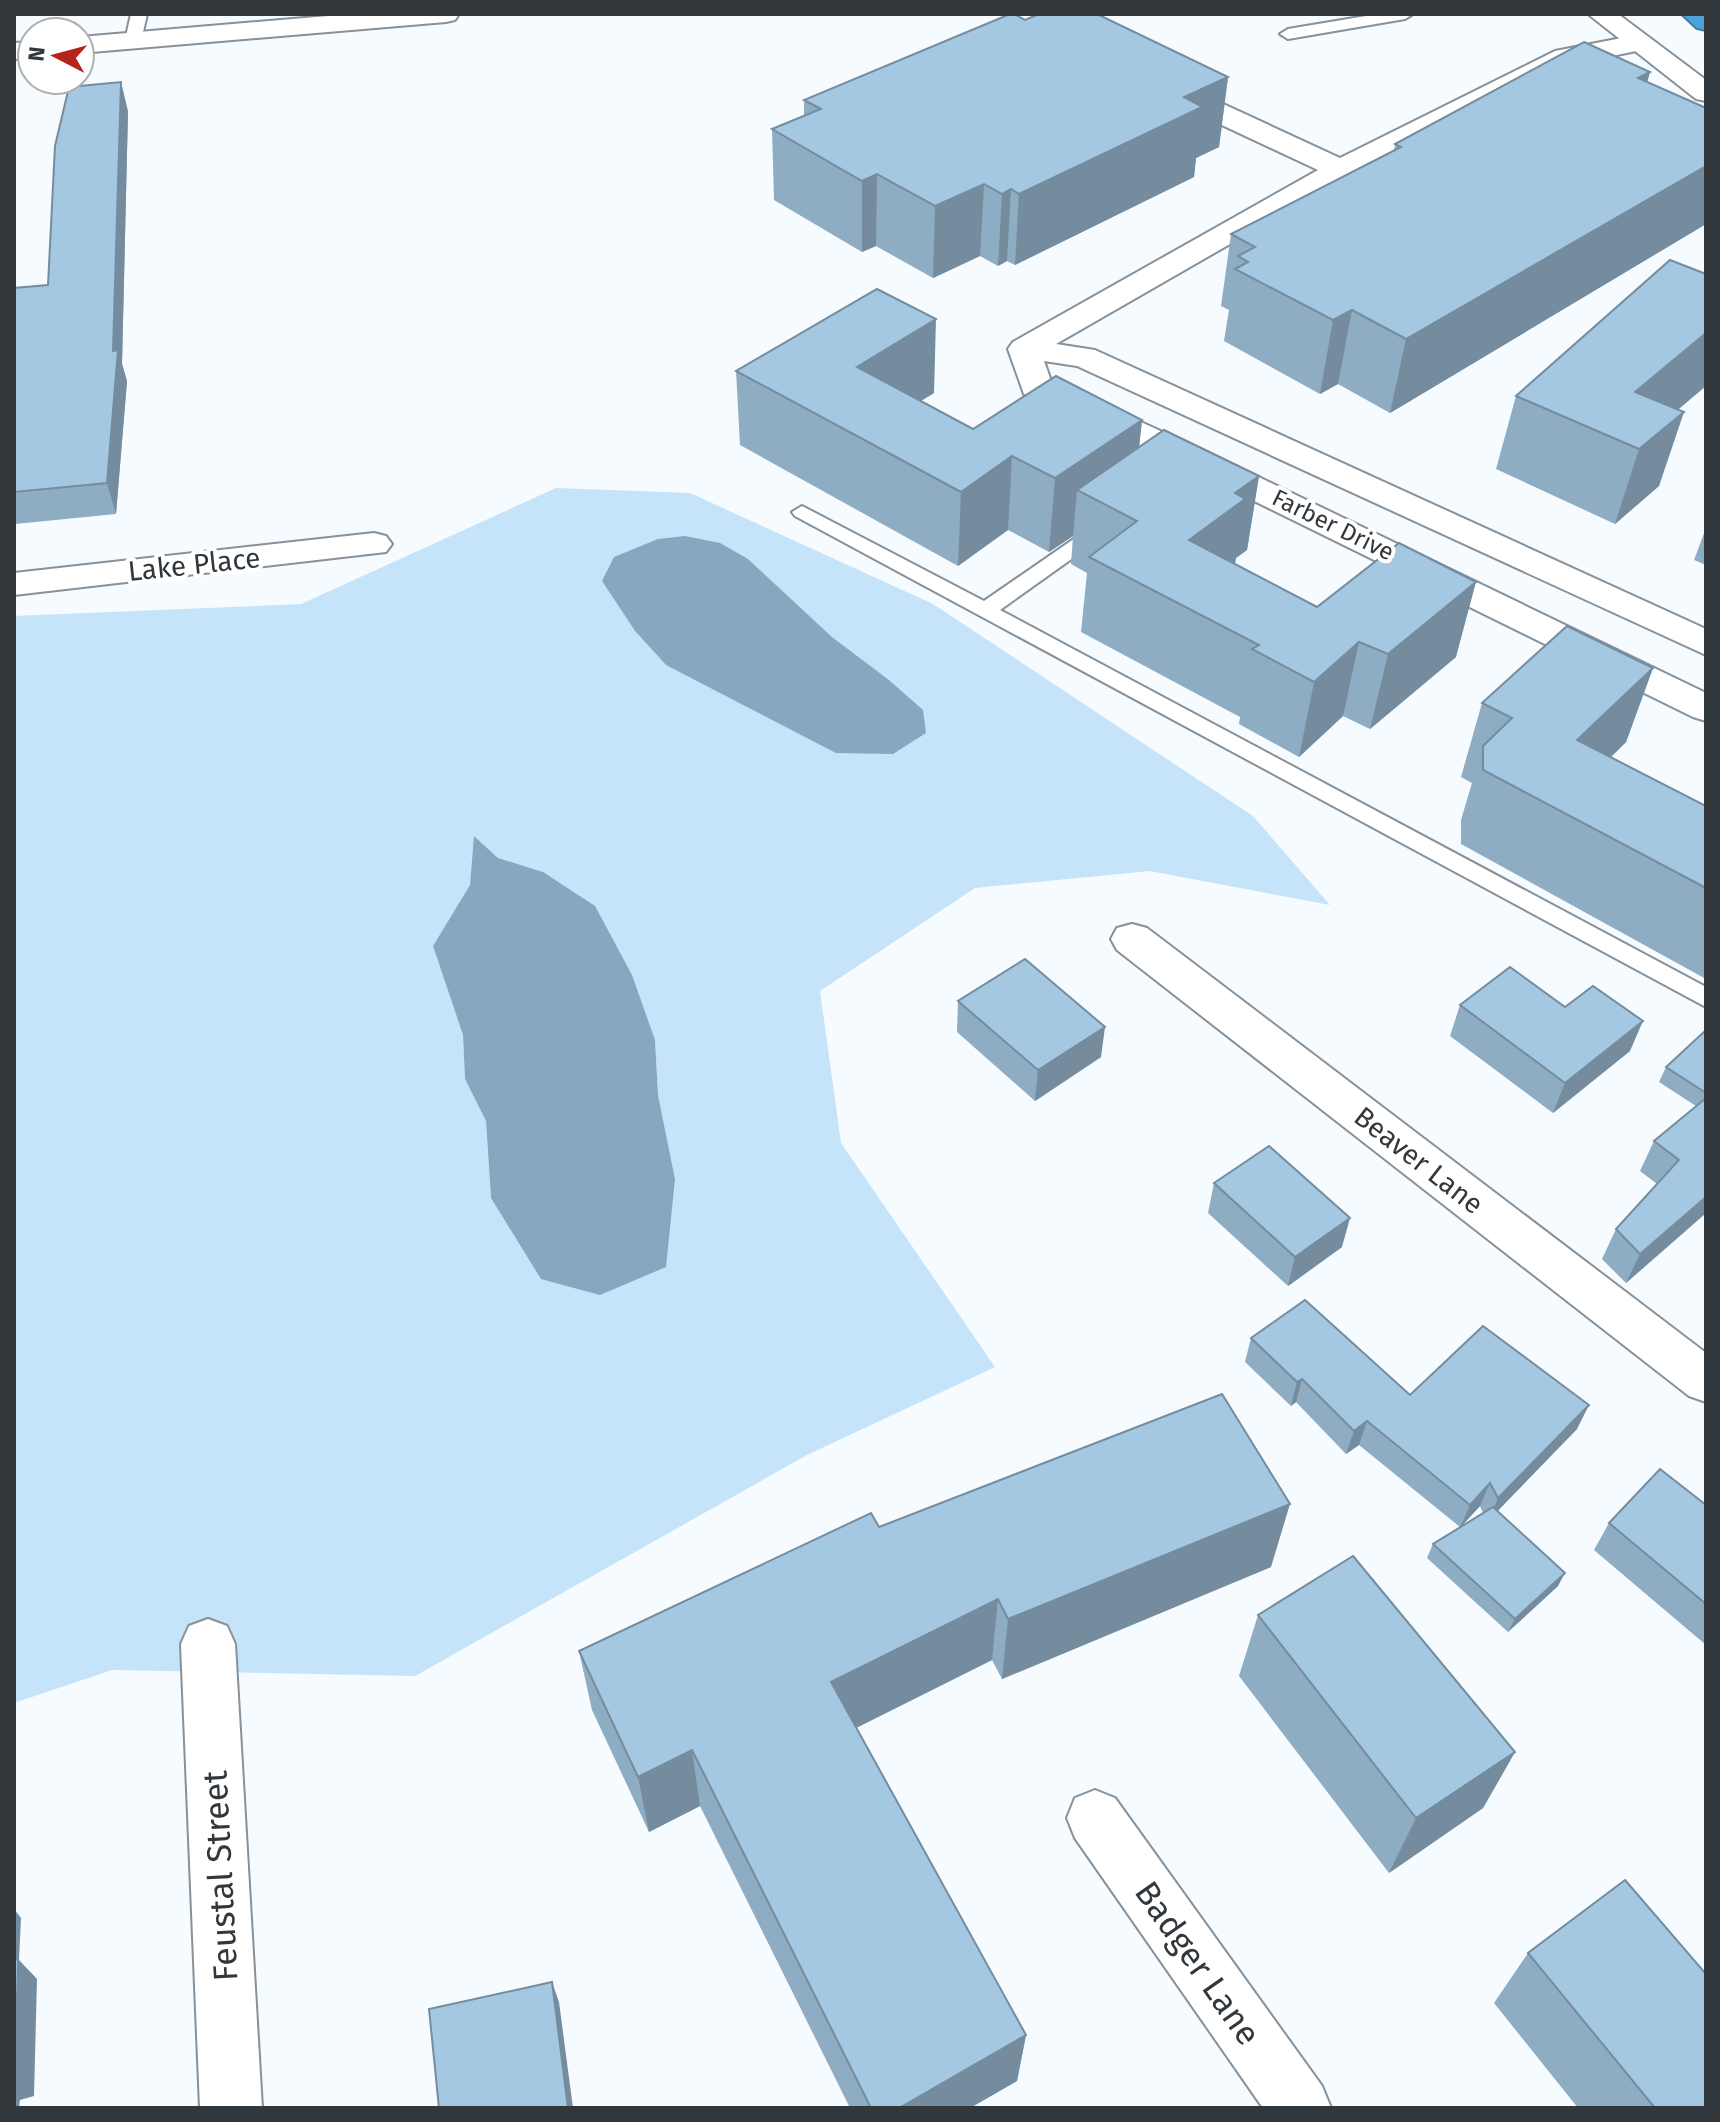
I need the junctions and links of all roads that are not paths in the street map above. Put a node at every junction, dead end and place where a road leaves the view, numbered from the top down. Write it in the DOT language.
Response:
graph roads {
  1 [pos="139,14"];
  2 [pos="446,14"];
  3 [pos="1405,14"];
  4 [pos="1601,14"];
  5 [pos="1695,14"];
  6 [pos="1706,22"];
  7 [pos="1288,34"];
  8 [pos="133,41"];
  9 [pos="1637,43"];
  10 [pos="96,44"];
  11 [pos="1146,78"];
  12 [pos="1706,93"];
  13 [pos="1340,169"];
  14 [pos="1024,349"];
  15 [pos="802,512"];
  16 [pos="1112,521"];
  17 [pos="374,544"];
  18 [pos="14,584"];
  19 [pos="985,610"];
  20 [pos="1706,643"];
  21 [pos="1706,708"];
  22 [pos="1132,939"];
  23 [pos="1706,998"];
  24 [pos="1706,1381"];
  25 [pos="208,1644"];
  26 [pos="1095,1818"];
  27 [pos="231,2108"];
  28 [pos="1300,2108"];
  1 -- 8 [label="lane"];
  2 -- 8 [label="street"];
  3 -- 7 [label="lane"];
  4 -- 9 [label="street"];
  5 -- 6 [label="highway"];
  8 -- 10 [label="street"];
  9 -- 12 [label="street"];
  9 -- 13 [label="street"];
  11 -- 13 [label="street"];
  13 -- 14 [label="street"];
  14 -- 20 [label="street, Farber Drive"];
  14 -- 21 [label="street, Farber Drive"];
  15 -- 19 [label="lane"];
  16 -- 19 [label="lane"];
  17 -- 18 [label="street, Lake Place"];
  19 -- 23 [label="lane"];
  22 -- 24 [label="street, Beaver Lane"];
  25 -- 27 [label="street, Feustal Street"];
  26 -- 28 [label="street, Badger Lane"];
}
